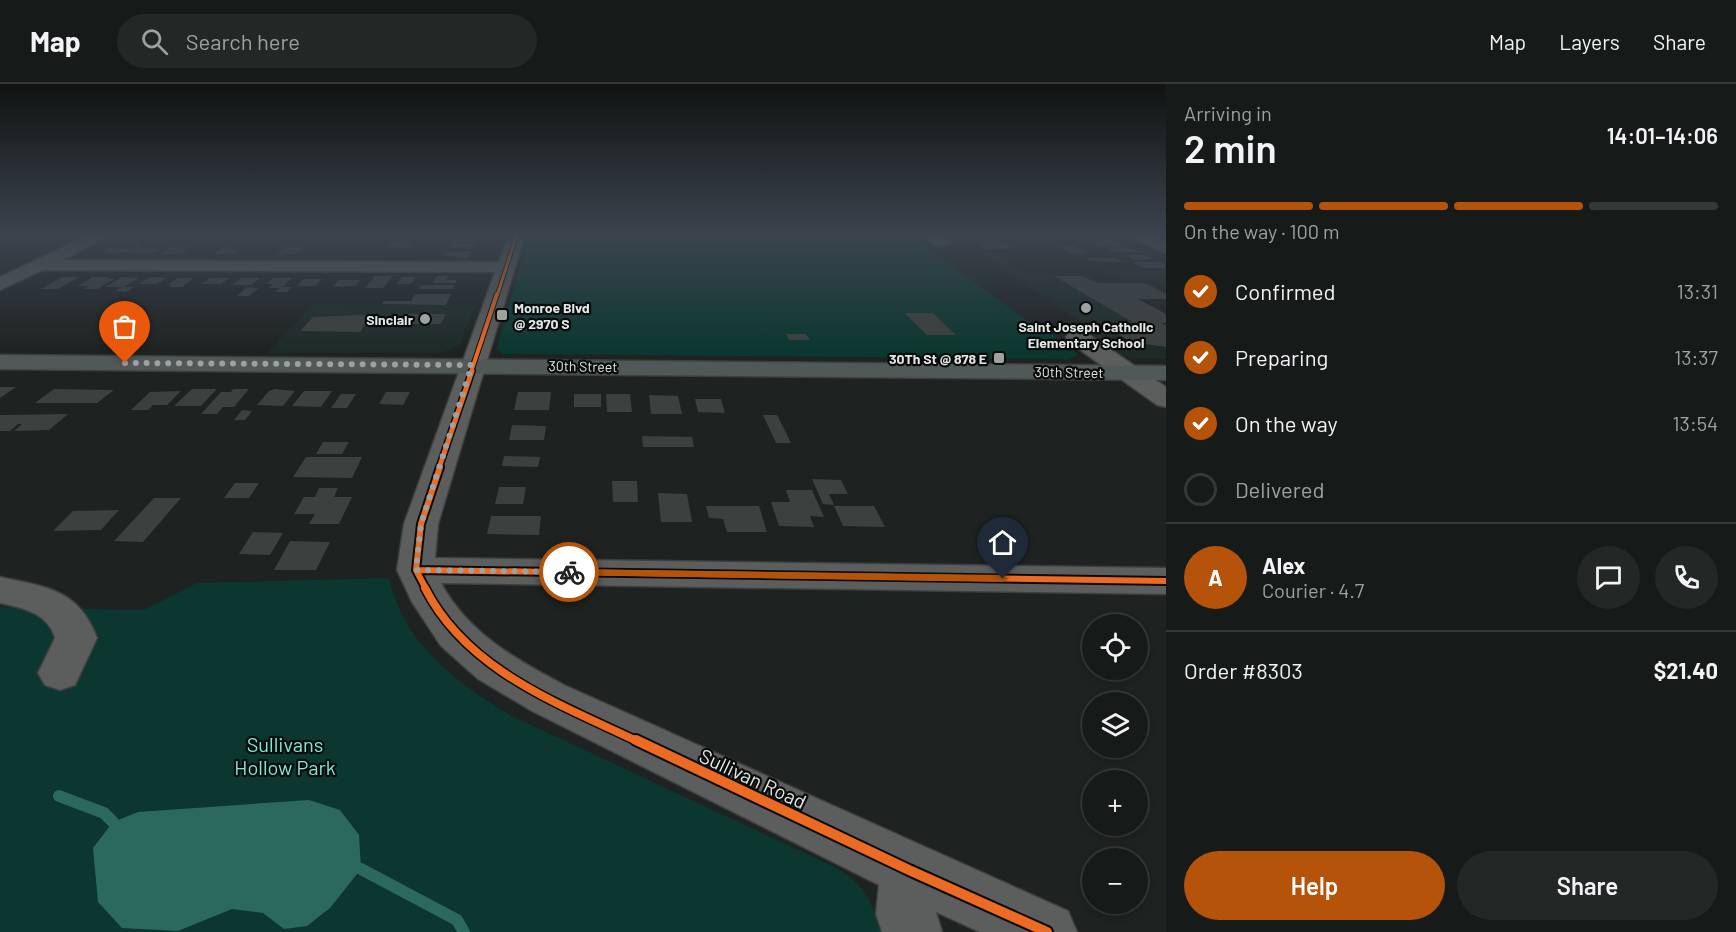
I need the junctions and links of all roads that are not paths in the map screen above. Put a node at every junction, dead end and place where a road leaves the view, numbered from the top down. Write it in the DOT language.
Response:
graph roads {
  1 [pos="21,274"];
  2 [pos="504,274"];
  3 [pos="0,284"];
  4 [pos="1077,337"];
  5 [pos="0,362"];
  6 [pos="472,365"];
  7 [pos="1129,372"];
  8 [pos="1166,373"];
  9 [pos="1166,399"];
  10 [pos="416,570"];
  11 [pos="1166,581"];
  12 [pos="0,590"];
  13 [pos="60,673"];
  14 [pos="909,870"];
  15 [pos="912,932"];
  16 [pos="1047,932"];
  1 -- 3 [label="street"];
  2 -- 6 [label="street"];
  4 -- 7 [label="street"];
  5 -- 6 [label="main road, 30th Street"];
  6 -- 7 [label="main road, 30th Street"];
  6 -- 10 [label="street"];
  7 -- 8 [label="main road, 30th Street"];
  7 -- 9 [label="street"];
  10 -- 11 [label="street"];
  10 -- 14 [label="street, Sullivan Road"];
  12 -- 13 [label="street"];
  14 -- 15 [label="street"];
  14 -- 16 [label="street, Sullivan Road"];
}
